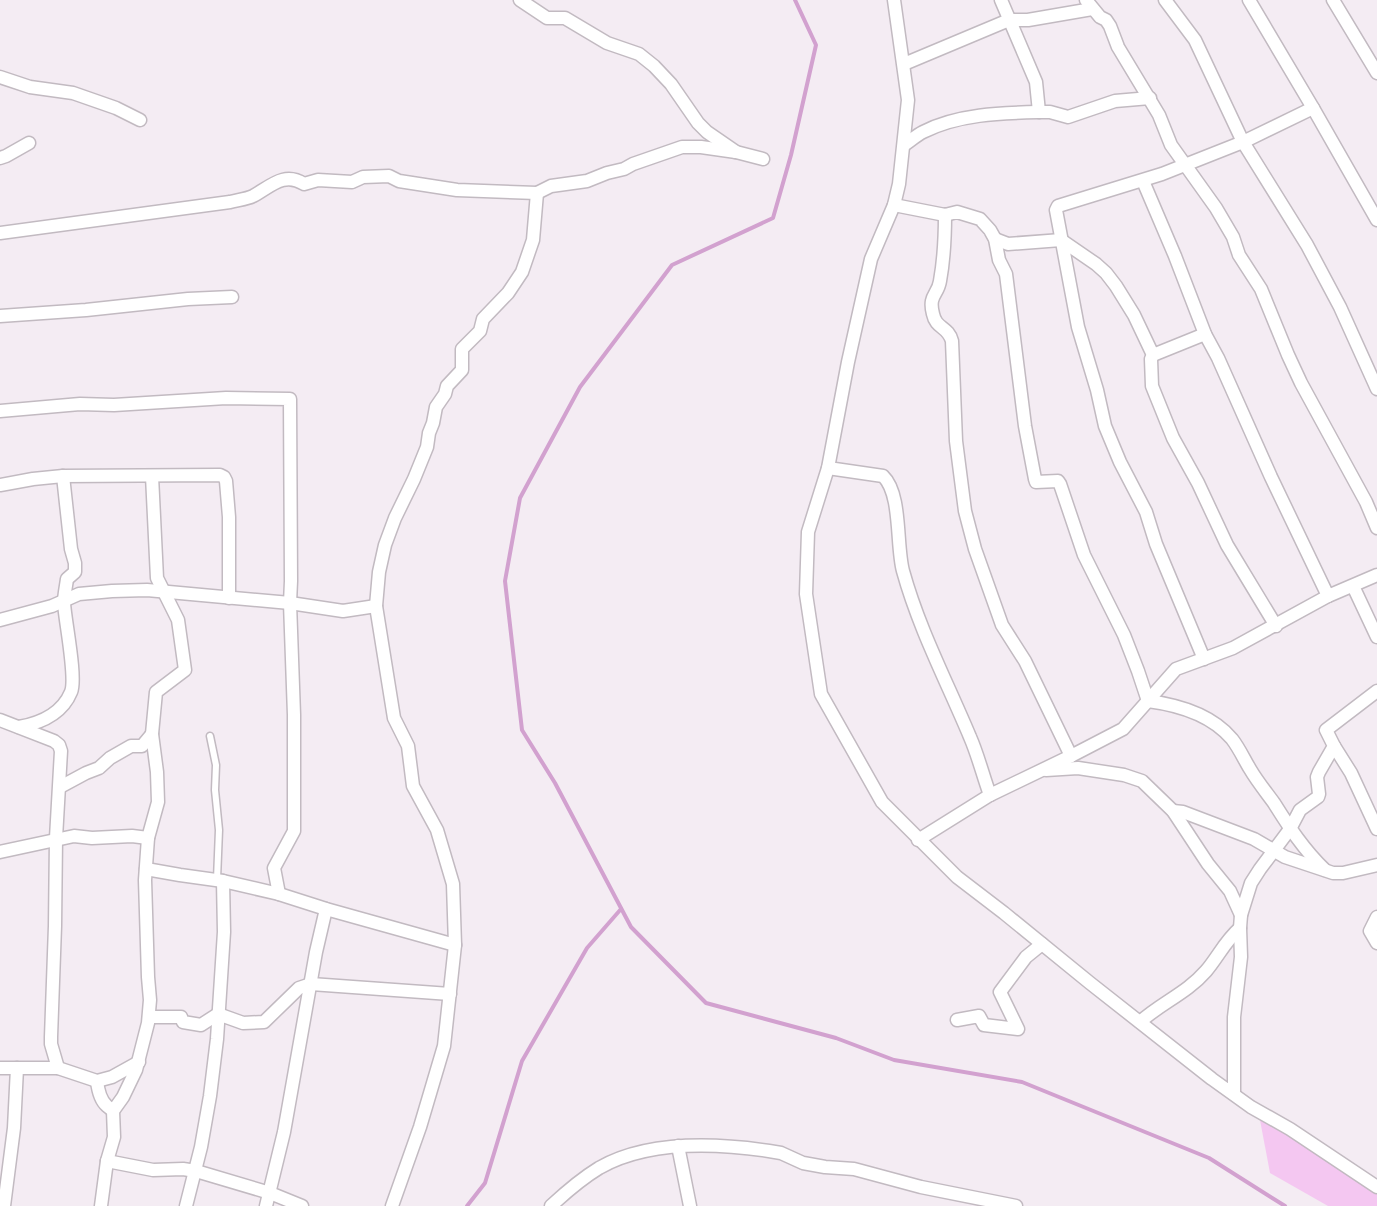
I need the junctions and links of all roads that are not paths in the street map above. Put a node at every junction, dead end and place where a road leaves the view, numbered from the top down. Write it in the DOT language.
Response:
graph roads {
  1 [pos="520,0"];
  2 [pos="894,0"];
  3 [pos="1001,0"];
  4 [pos="1164,0"];
  5 [pos="1249,0"];
  6 [pos="1333,0"];
  7 [pos="1089,5"];
  8 [pos="1009,20"];
  9 [pos="904,64"];
  10 [pos="1377,73"];
  11 [pos="0,76"];
  12 [pos="1150,98"];
  13 [pos="1313,108"];
  14 [pos="1039,112"];
  15 [pos="140,120"];
  16 [pos="1243,142"];
  17 [pos="29,143"];
  18 [pos="904,145"];
  19 [pos="736,152"];
  20 [pos="0,158"];
  21 [pos="763,159"];
  22 [pos="1184,165"];
  23 [pos="1143,181"];
  24 [pos="537,193"];
  25 [pos="894,205"];
  26 [pos="945,215"];
  27 [pos="1377,220"];
  28 [pos="0,233"];
  29 [pos="994,239"];
  30 [pos="1061,240"];
  31 [pos="232,297"];
  32 [pos="0,316"];
  33 [pos="1205,334"];
  34 [pos="1153,355"];
  35 [pos="1377,389"];
  36 [pos="0,411"];
  37 [pos="828,468"];
  38 [pos="63,476"];
  39 [pos="152,476"];
  40 [pos="0,485"];
  41 [pos="1377,528"];
  42 [pos="1377,575"];
  43 [pos="1352,586"];
  44 [pos="164,592"];
  45 [pos="1328,596"];
  46 [pos="229,598"];
  47 [pos="64,601"];
  48 [pos="290,603"];
  49 [pos="376,606"];
  50 [pos="0,620"];
  51 [pos="1276,626"];
  52 [pos="1377,637"];
  53 [pos="1204,659"];
  54 [pos="1377,691"];
  55 [pos="1148,701"];
  56 [pos="0,720"];
  57 [pos="19,727"];
  58 [pos="152,734"];
  59 [pos="210,736"];
  60 [pos="1334,746"];
  61 [pos="1071,756"];
  62 [pos="1042,770"];
  63 [pos="60,787"];
  64 [pos="990,795"];
  65 [pos="1173,811"];
  66 [pos="1376,823"];
  67 [pos="1290,829"];
  68 [pos="56,838"];
  69 [pos="148,838"];
  70 [pos="918,840"];
  71 [pos="1274,850"];
  72 [pos="0,852"];
  73 [pos="1377,865"];
  74 [pos="146,868"];
  75 [pos="1325,870"];
  76 [pos="220,880"];
  77 [pos="279,894"];
  78 [pos="326,909"];
  79 [pos="1241,915"];
  80 [pos="1377,917"];
  81 [pos="1240,928"];
  82 [pos="1377,943"];
  83 [pos="1042,944"];
  84 [pos="455,945"];
  85 [pos="311,984"];
  86 [pos="450,994"];
  87 [pos="218,1014"];
  88 [pos="149,1017"];
  89 [pos="957,1020"];
  90 [pos="1140,1022"];
  91 [pos="139,1062"];
  92 [pos="0,1068"];
  93 [pos="16,1068"];
  94 [pos="58,1068"];
  95 [pos="97,1081"];
  96 [pos="1234,1094"];
  97 [pos="114,1111"];
  98 [pos="678,1146"];
  99 [pos="107,1161"];
  100 [pos="196,1171"];
  101 [pos="1375,1181"];
  102 [pos="270,1193"];
  103 [pos="4,1206"];
  104 [pos="101,1206"];
  105 [pos="186,1206"];
  106 [pos="266,1206"];
  107 [pos="302,1206"];
  108 [pos="392,1206"];
  109 [pos="551,1206"];
  110 [pos="690,1206"];
  111 [pos="1016,1206"];
  1 -- 19 [label="street"];
  2 -- 9 [label="street"];
  3 -- 8 [label="street"];
  4 -- 16 [label="street"];
  5 -- 13 [label="street"];
  6 -- 10 [label="street"];
  7 -- 8 [label="street"];
  7 -- 12 [label="street"];
  8 -- 9 [label="street"];
  8 -- 14 [label="street"];
  9 -- 18 [label="street"];
  11 -- 15 [label="street"];
  12 -- 14 [label="street"];
  12 -- 22 [label="street"];
  13 -- 16 [label="street"];
  13 -- 27 [label="street"];
  14 -- 18 [label="street"];
  16 -- 22 [label="street"];
  16 -- 35 [label="street"];
  17 -- 20 [label="street"];
  18 -- 25 [label="street"];
  19 -- 21 [label="street"];
  19 -- 24 [label="street"];
  22 -- 23 [label="street"];
  22 -- 41 [label="street"];
  23 -- 30 [label="street"];
  23 -- 33 [label="street"];
  24 -- 28 [label="street"];
  24 -- 49 [label="street"];
  25 -- 26 [label="street"];
  25 -- 37 [label="street"];
  26 -- 29 [label="street"];
  26 -- 61 [label="street"];
  29 -- 30 [label="street"];
  29 -- 55 [label="street"];
  30 -- 34 [label="street"];
  30 -- 53 [label="street"];
  31 -- 32 [label="street"];
  33 -- 34 [label="street"];
  33 -- 45 [label="street"];
  34 -- 51 [label="street"];
  36 -- 48 [label="street"];
  37 -- 64 [label="street"];
  37 -- 70 [label="street"];
  38 -- 39 [label="street"];
  38 -- 40 [label="street"];
  38 -- 47 [label="street"];
  39 -- 44 [label="street"];
  39 -- 46 [label="street"];
  42 -- 43 [label="street"];
  43 -- 45 [label="street"];
  43 -- 52 [label="street"];
  44 -- 46 [label="street"];
  44 -- 47 [label="street"];
  44 -- 58 [label="street"];
  45 -- 51 [label="street"];
  46 -- 48 [label="street"];
  47 -- 50 [label="street"];
  47 -- 57 [label="street"];
  48 -- 49 [label="street"];
  48 -- 77 [label="street"];
  49 -- 84 [label="street"];
  51 -- 53 [label="street"];
  53 -- 55 [label="street"];
  54 -- 60 [label="street"];
  55 -- 61 [label="street"];
  55 -- 67 [label="street"];
  56 -- 57 [label="street"];
  57 -- 63 [label="street"];
  58 -- 63 [label="street"];
  58 -- 69 [label="street"];
  59 -- 76 [label="lane"];
  60 -- 66 [label="street"];
  60 -- 67 [label="street"];
  61 -- 62 [label="street"];
  62 -- 64 [label="street"];
  62 -- 65 [label="street"];
  63 -- 68 [label="street"];
  64 -- 70 [label="street"];
  65 -- 71 [label="street"];
  65 -- 79 [label="street"];
  67 -- 71 [label="street"];
  67 -- 75 [label="street"];
  68 -- 69 [label="street"];
  68 -- 72 [label="street"];
  68 -- 94 [label="street"];
  69 -- 74 [label="street"];
  70 -- 83 [label="street"];
  71 -- 75 [label="street"];
  71 -- 79 [label="street"];
  73 -- 75 [label="street"];
  74 -- 76 [label="street"];
  74 -- 88 [label="street"];
  76 -- 77 [label="street"];
  76 -- 87 [label="street"];
  77 -- 78 [label="street"];
  78 -- 84 [label="street"];
  78 -- 85 [label="street"];
  79 -- 81 [label="street"];
  80 -- 82 [label="street"];
  81 -- 90 [label="street"];
  81 -- 96 [label="street"];
  83 -- 89 [label="street"];
  83 -- 90 [label="street"];
  84 -- 86 [label="street"];
  85 -- 86 [label="street"];
  85 -- 87 [label="street"];
  85 -- 102 [label="street"];
  86 -- 108 [label="street"];
  87 -- 88 [label="street"];
  87 -- 100 [label="street"];
  88 -- 91 [label="street"];
  90 -- 96 [label="street"];
  91 -- 95 [label="street"];
  91 -- 97 [label="street"];
  92 -- 93 [label="street"];
  93 -- 94 [label="street"];
  93 -- 103 [label="street"];
  94 -- 95 [label="street"];
  95 -- 97 [label="street"];
  96 -- 101 [label="street"];
  97 -- 99 [label="street"];
  98 -- 109 [label="street"];
  98 -- 110 [label="street"];
  98 -- 111 [label="street"];
  99 -- 100 [label="street"];
  99 -- 104 [label="street"];
  100 -- 102 [label="street"];
  100 -- 105 [label="street"];
  102 -- 106 [label="street"];
  102 -- 107 [label="street"];
}
